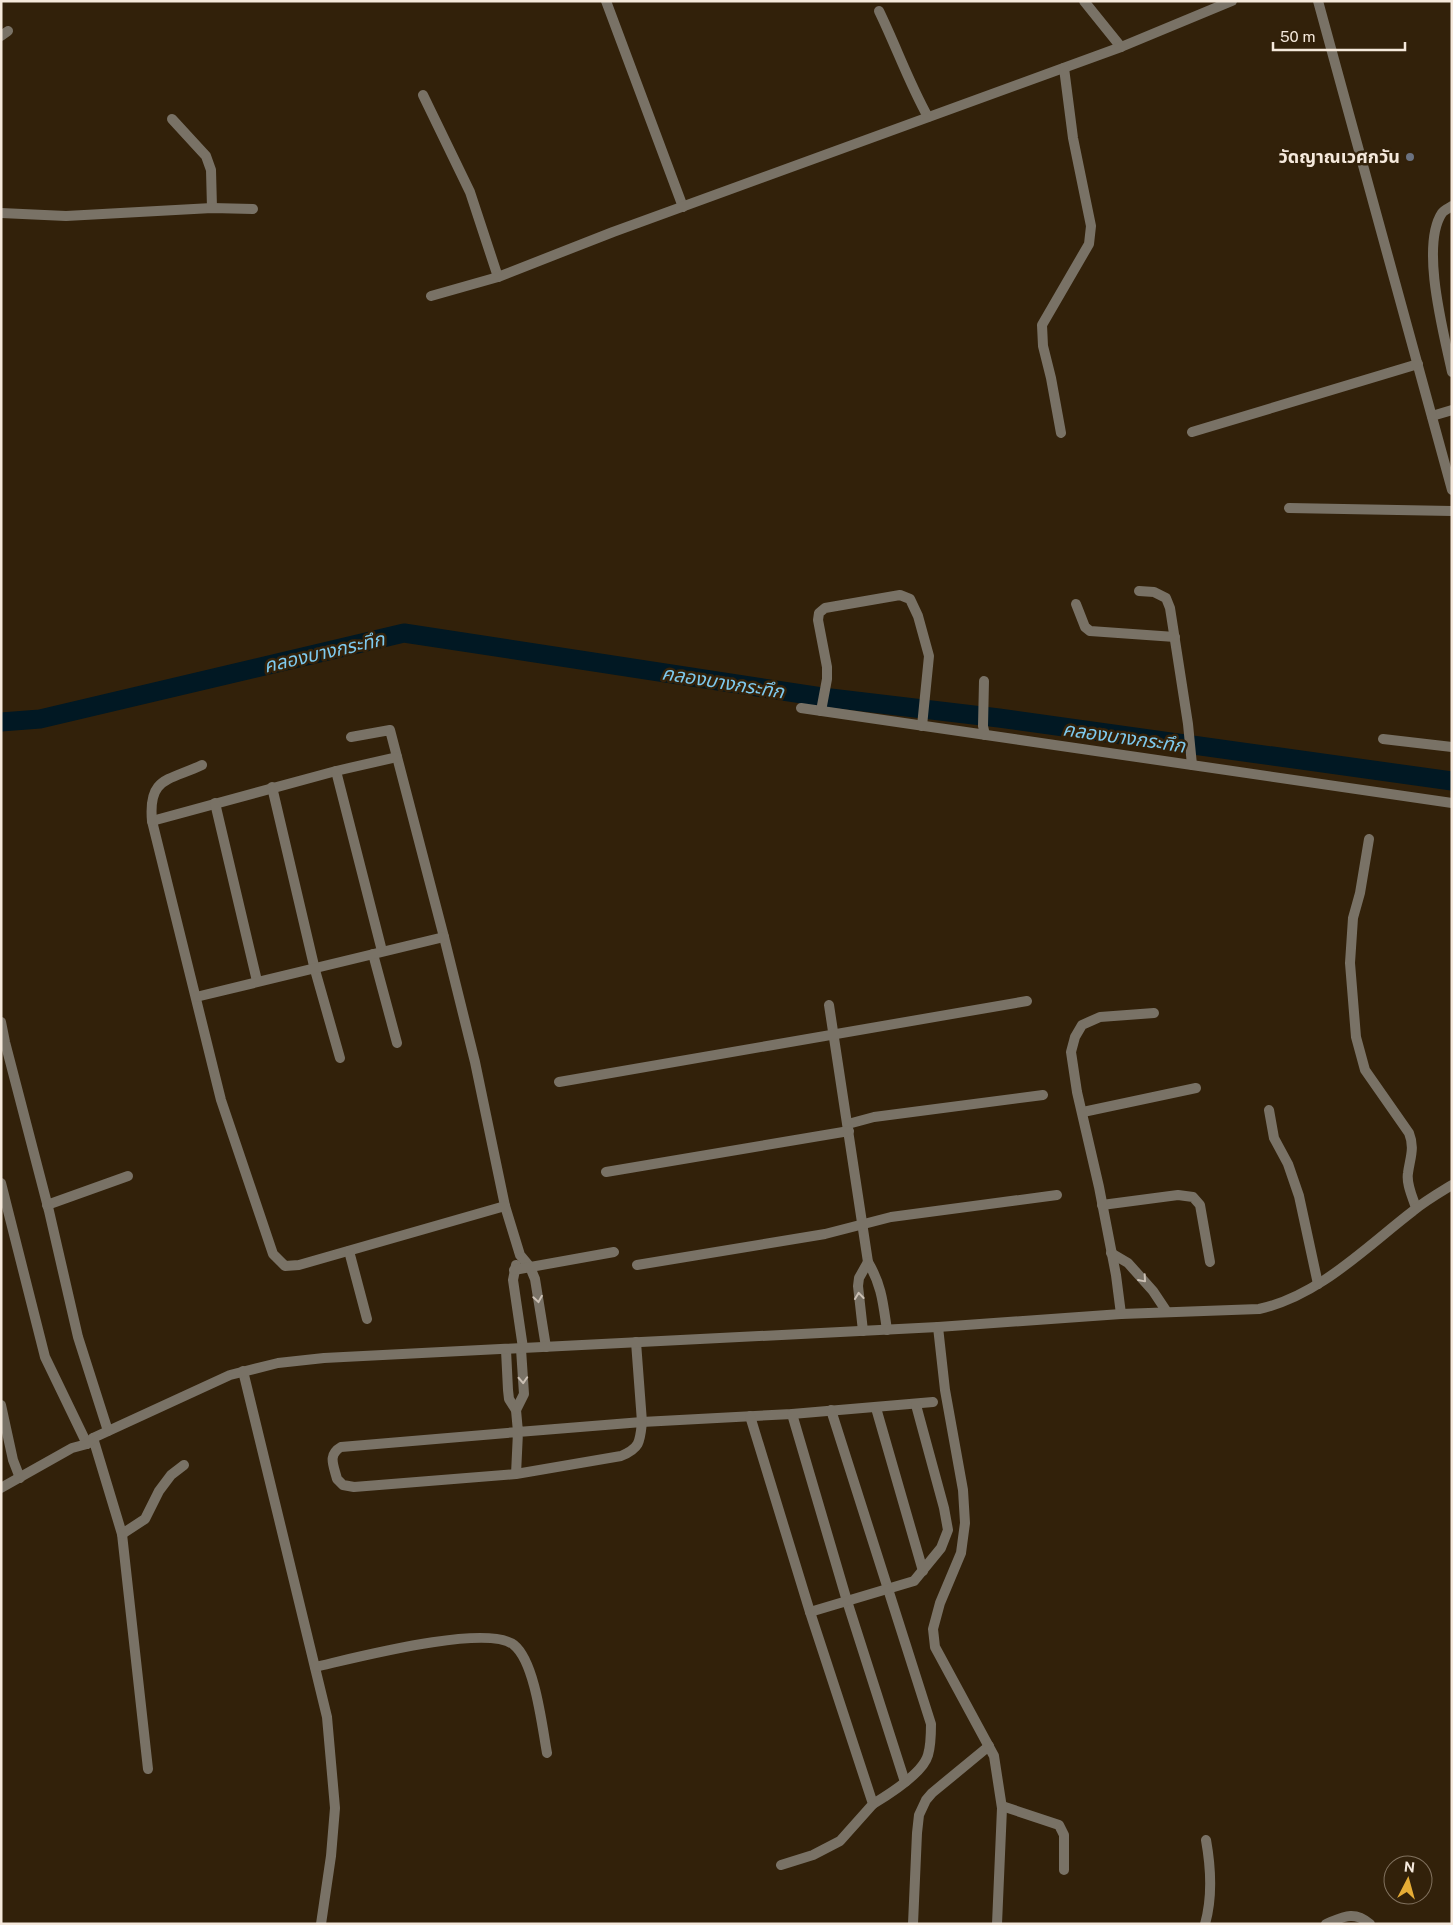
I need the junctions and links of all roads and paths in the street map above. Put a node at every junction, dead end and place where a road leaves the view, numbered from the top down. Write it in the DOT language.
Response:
graph roads {
  1 [pos="606,1"];
  2 [pos="1084,1"];
  3 [pos="1232,1"];
  4 [pos="1318,1"];
  5 [pos="879,11"];
  6 [pos="1121,47"];
  7 [pos="1064,68"];
  8 [pos="424,96"];
  9 [pos="928,117"];
  10 [pos="172,118"];
  11 [pos="1452,206"];
  12 [pos="683,207"];
  13 [pos="212,208"];
  14 [pos="253,209"];
  15 [pos="1,213"];
  16 [pos="498,277"];
  17 [pos="431,296"];
  18 [pos="1418,364"];
  19 [pos="1452,372"];
  20 [pos="1452,410"];
  21 [pos="1432,416"];
  22 [pos="1192,432"];
  23 [pos="1061,434"];
  24 [pos="1452,490"];
  25 [pos="1289,508"];
  26 [pos="1452,510"];
  27 [pos="1139,591"];
  28 [pos="1076,604"];
  29 [pos="1175,637"];
  30 [pos="984,681"];
  31 [pos="801,708"];
  32 [pos="822,708"];
  33 [pos="922,723"];
  34 [pos="984,731"];
  35 [pos="351,737"];
  36 [pos="1383,739"];
  37 [pos="1452,747"];
  38 [pos="397,757"];
  39 [pos="202,765"];
  40 [pos="1192,765"];
  41 [pos="336,770"];
  42 [pos="272,788"];
  43 [pos="1452,802"];
  44 [pos="215,804"];
  45 [pos="152,821"];
  46 [pos="1369,839"];
  47 [pos="444,937"];
  48 [pos="377,952"];
  49 [pos="315,970"];
  50 [pos="257,981"];
  51 [pos="196,997"];
  52 [pos="1027,1001"];
  53 [pos="829,1005"];
  54 [pos="1154,1013"];
  55 [pos="1,1022"];
  56 [pos="833,1035"];
  57 [pos="397,1043"];
  58 [pos="340,1058"];
  59 [pos="559,1082"];
  60 [pos="1196,1088"];
  61 [pos="1043,1095"];
  62 [pos="1269,1110"];
  63 [pos="1082,1112"];
  64 [pos="848,1128"];
  65 [pos="606,1172"];
  66 [pos="128,1176"];
  67 [pos="1,1183"];
  68 [pos="1452,1185"];
  69 [pos="1057,1195"];
  70 [pos="48,1204"];
  71 [pos="1102,1204"];
  72 [pos="505,1206"];
  73 [pos="1416,1208"];
  74 [pos="863,1224"];
  75 [pos="349,1251"];
  76 [pos="614,1252"];
  77 [pos="1111,1253"];
  78 [pos="520,1255"];
  79 [pos="868,1262"];
  80 [pos="1210,1262"];
  81 [pos="636,1265"];
  82 [pos="530,1267"];
  83 [pos="514,1270"];
  84 [pos="1318,1284"];
  85 [pos="1167,1312"];
  86 [pos="1121,1314"];
  87 [pos="367,1318"];
  88 [pos="938,1327"];
  89 [pos="887,1330"];
  90 [pos="863,1331"];
  91 [pos="636,1342"];
  92 [pos="546,1347"];
  93 [pos="522,1348"];
  94 [pos="506,1350"];
  95 [pos="243,1371"];
  96 [pos="933,1402"];
  97 [pos="916,1404"];
  98 [pos="1,1405"];
  99 [pos="876,1408"];
  100 [pos="516,1410"];
  101 [pos="831,1410"];
  102 [pos="792,1414"];
  103 [pos="750,1416"];
  104 [pos="642,1422"];
  105 [pos="108,1432"];
  106 [pos="518,1432"];
  107 [pos="90,1441"];
  108 [pos="184,1465"];
  109 [pos="516,1474"];
  110 [pos="20,1478"];
  111 [pos="1,1488"];
  112 [pos="122,1534"];
  113 [pos="923,1571"];
  114 [pos="887,1588"];
  115 [pos="848,1600"];
  116 [pos="810,1612"];
  117 [pos="315,1667"];
  118 [pos="989,1746"];
  119 [pos="547,1753"];
  120 [pos="148,1768"];
  121 [pos="905,1782"];
  122 [pos="873,1804"];
  123 [pos="1002,1806"];
  124 [pos="1206,1840"];
  125 [pos="781,1865"];
  126 [pos="1064,1870"];
  127 [pos="321,1924"];
  128 [pos="913,1924"];
  129 [pos="997,1924"];
  130 [pos="1205,1924"];
  131 [pos="1326,1924"];
  132 [pos="1370,1924"];
  1 -- 12 [label="street"];
  2 -- 6 [label="street"];
  3 -- 6 [label="street"];
  4 -- 18 [label="street"];
  5 -- 9 [label="street"];
  6 -- 7 [label="street"];
  7 -- 9 [label="street"];
  7 -- 23 [label="street"];
  8 -- 16 [label="street"];
  9 -- 12 [label="street"];
  10 -- 13 [label="street"];
  11 -- 19 [label="street"];
  12 -- 16 [label="street"];
  13 -- 14 [label="street"];
  13 -- 15 [label="street"];
  16 -- 17 [label="street"];
  18 -- 21 [label="street"];
  18 -- 22 [label="street"];
  20 -- 21 [label="street"];
  21 -- 24 [label="street"];
  25 -- 26 [label="street"];
  27 -- 29 [label="street"];
  28 -- 29 [label="street"];
  29 -- 40 [label="street"];
  30 -- 34 [label="street"];
  31 -- 32 [label="street"];
  32 -- 33 [label="street"];
  32 -- 33 [label="street"];
  33 -- 34 [label="street"];
  34 -- 40 [label="street"];
  35 -- 38 [label="street"];
  36 -- 37 [label="street"];
  38 -- 41 [label="street"];
  38 -- 47 [label="street"];
  39 -- 45 [label="street"];
  40 -- 43 [label="street"];
  41 -- 42 [label="street"];
  41 -- 48 [label="street"];
  42 -- 44 [label="street"];
  42 -- 49 [label="street"];
  44 -- 45 [label="street"];
  44 -- 50 [label="street"];
  45 -- 51 [label="street"];
  46 -- 73 [label="street"];
  47 -- 48 [label="street"];
  47 -- 72 [label="street"];
  48 -- 49 [label="street"];
  48 -- 57 [label="street"];
  49 -- 50 [label="street"];
  49 -- 58 [label="street"];
  50 -- 51 [label="street"];
  51 -- 75 [label="street"];
  52 -- 56 [label="street"];
  53 -- 56 [label="street"];
  54 -- 63 [label="street"];
  55 -- 70 [label="street"];
  56 -- 59 [label="street"];
  56 -- 64 [label="street"];
  60 -- 63 [label="street"];
  61 -- 64 [label="street"];
  62 -- 84 [label="street"];
  63 -- 71 [label="street"];
  64 -- 65 [label="street"];
  64 -- 74 [label="street"];
  66 -- 70 [label="street"];
  67 -- 107 [label="street"];
  68 -- 73 [label="street"];
  69 -- 74 [label="street"];
  70 -- 105 [label="street"];
  71 -- 77 [label="street"];
  71 -- 80 [label="street"];
  72 -- 75 [label="street"];
  72 -- 78 [label="street"];
  73 -- 84 [label="street"];
  74 -- 79 [label="street"];
  74 -- 81 [label="street"];
  75 -- 87 [label="street"];
  76 -- 82 [label="street"];
  77 -- 85 [label="street, one-way"];
  77 -- 86 [label="street"];
  78 -- 82 [label="street"];
  78 -- 83 [label="street"];
  79 -- 89 [label="street"];
  90 -- 79 [label="street, one-way"];
  82 -- 83 [label="street"];
  82 -- 92 [label="street, one-way"];
  83 -- 93 [label="street"];
  84 -- 85 [label="street"];
  85 -- 86 [label="street"];
  86 -- 88 [label="street"];
  88 -- 89 [label="street"];
  88 -- 118 [label="street"];
  89 -- 90 [label="street"];
  90 -- 91 [label="street"];
  91 -- 92 [label="street"];
  91 -- 104 [label="street"];
  92 -- 93 [label="street"];
  93 -- 94 [label="street"];
  93 -- 100 [label="street, one-way"];
  94 -- 95 [label="street"];
  94 -- 100 [label="street"];
  95 -- 105 [label="street"];
  95 -- 117 [label="street"];
  96 -- 97 [label="street"];
  97 -- 99 [label="street"];
  97 -- 113 [label="street"];
  98 -- 110 [label="street"];
  99 -- 101 [label="street"];
  99 -- 113 [label="street"];
  100 -- 106 [label="street"];
  101 -- 102 [label="street"];
  101 -- 114 [label="street"];
  102 -- 103 [label="street"];
  102 -- 115 [label="street"];
  103 -- 104 [label="street"];
  103 -- 116 [label="street"];
  104 -- 106 [label="street"];
  104 -- 109 [label="street"];
  105 -- 107 [label="street"];
  106 -- 109 [label="street"];
  106 -- 109 [label="street"];
  107 -- 110 [label="street"];
  107 -- 112 [label="street"];
  108 -- 112 [label="street"];
  110 -- 111 [label="street"];
  112 -- 120 [label="street"];
  113 -- 114 [label="street"];
  114 -- 115 [label="street"];
  114 -- 121 [label="street"];
  115 -- 116 [label="street"];
  115 -- 121 [label="street"];
  116 -- 122 [label="street"];
  117 -- 119 [label="street"];
  117 -- 127 [label="street"];
  118 -- 123 [label="street"];
  118 -- 128 [label="street"];
  121 -- 122 [label="street"];
  122 -- 125 [label="street"];
  123 -- 126 [label="street"];
  123 -- 129 [label="street"];
  124 -- 130 [label="street"];
  131 -- 132 [label="street"];
}
